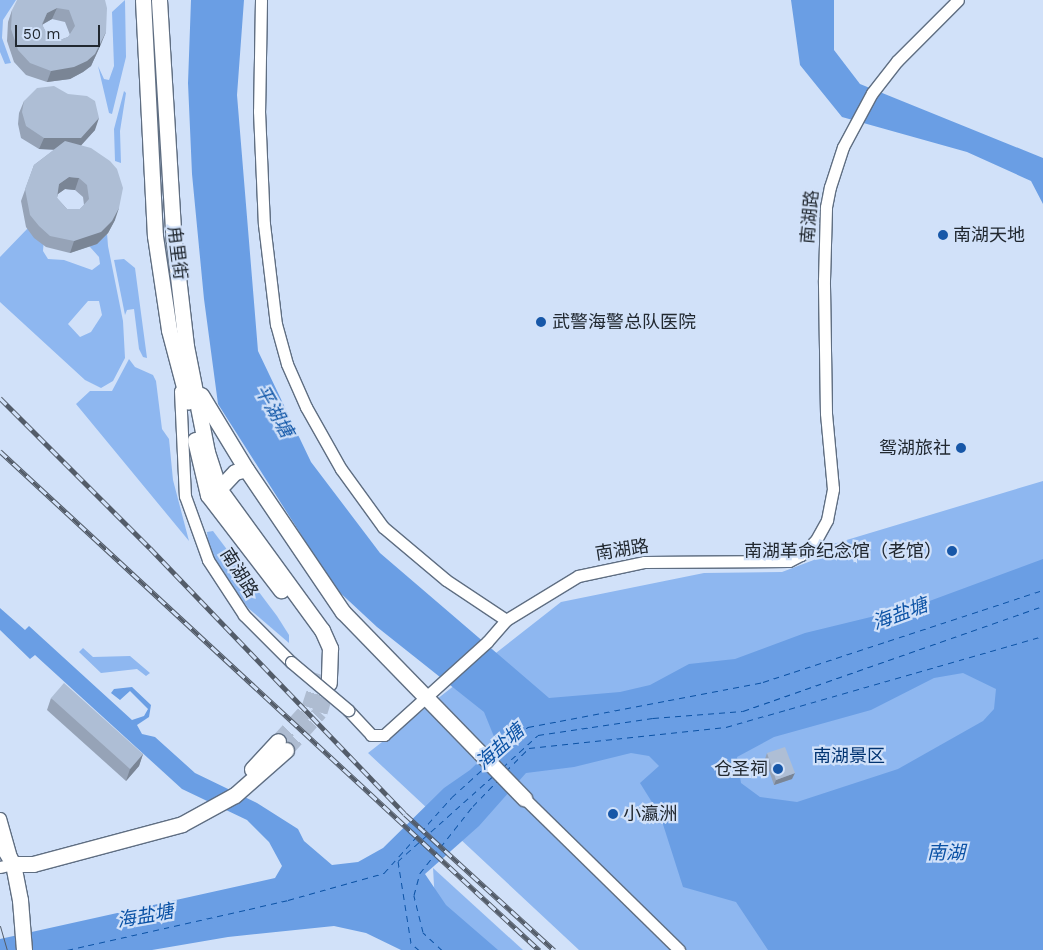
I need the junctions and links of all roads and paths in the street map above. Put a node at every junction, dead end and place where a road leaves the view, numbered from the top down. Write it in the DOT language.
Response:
graph roads {
  1 [pos="143,0"];
  2 [pos="159,0"];
  3 [pos="261,0"];
  4 [pos="958,0"];
  5 [pos="169,330"];
  6 [pos="192,374"];
  7 [pos="246,470"];
  8 [pos="213,496"];
  9 [pos="189,506"];
  10 [pos="506,620"];
  11 [pos="325,679"];
  12 [pos="425,698"];
  13 [pos="282,746"];
  14 [pos="524,798"];
  15 [pos="0,818"];
  16 [pos="0,842"];
  17 [pos="6,866"];
  18 [pos="24,950"];
  19 [pos="679,950"];
  1 -- 5 [label="main road, 甪里街"];
  2 -- 6 [label="main road, 甪里街"];
  3 -- 10 [label="street"];
  4 -- 10 [label="street, 南湖路"];
  5 -- 8 [label="main road, 甪里街"];
  5 -- 9 [label="street, 南湖路"];
  6 -- 7 [label="main road"];
  6 -- 8 [label="main road"];
  7 -- 8 [label="main road"];
  7 -- 12 [label="main road"];
  8 -- 9 [label="street"];
  8 -- 11 [label="main road"];
  9 -- 12 [label="street, 南湖路, bridge"];
  10 -- 12 [label="street, 南湖路"];
  12 -- 14 [label="main road"];
  13 -- 17 [label="main road"];
  14 -- 19 [label="street"];
  15 -- 17 [label="street"];
  16 -- 17 [label="main road"];
  17 -- 18 [label="main road"];
}
